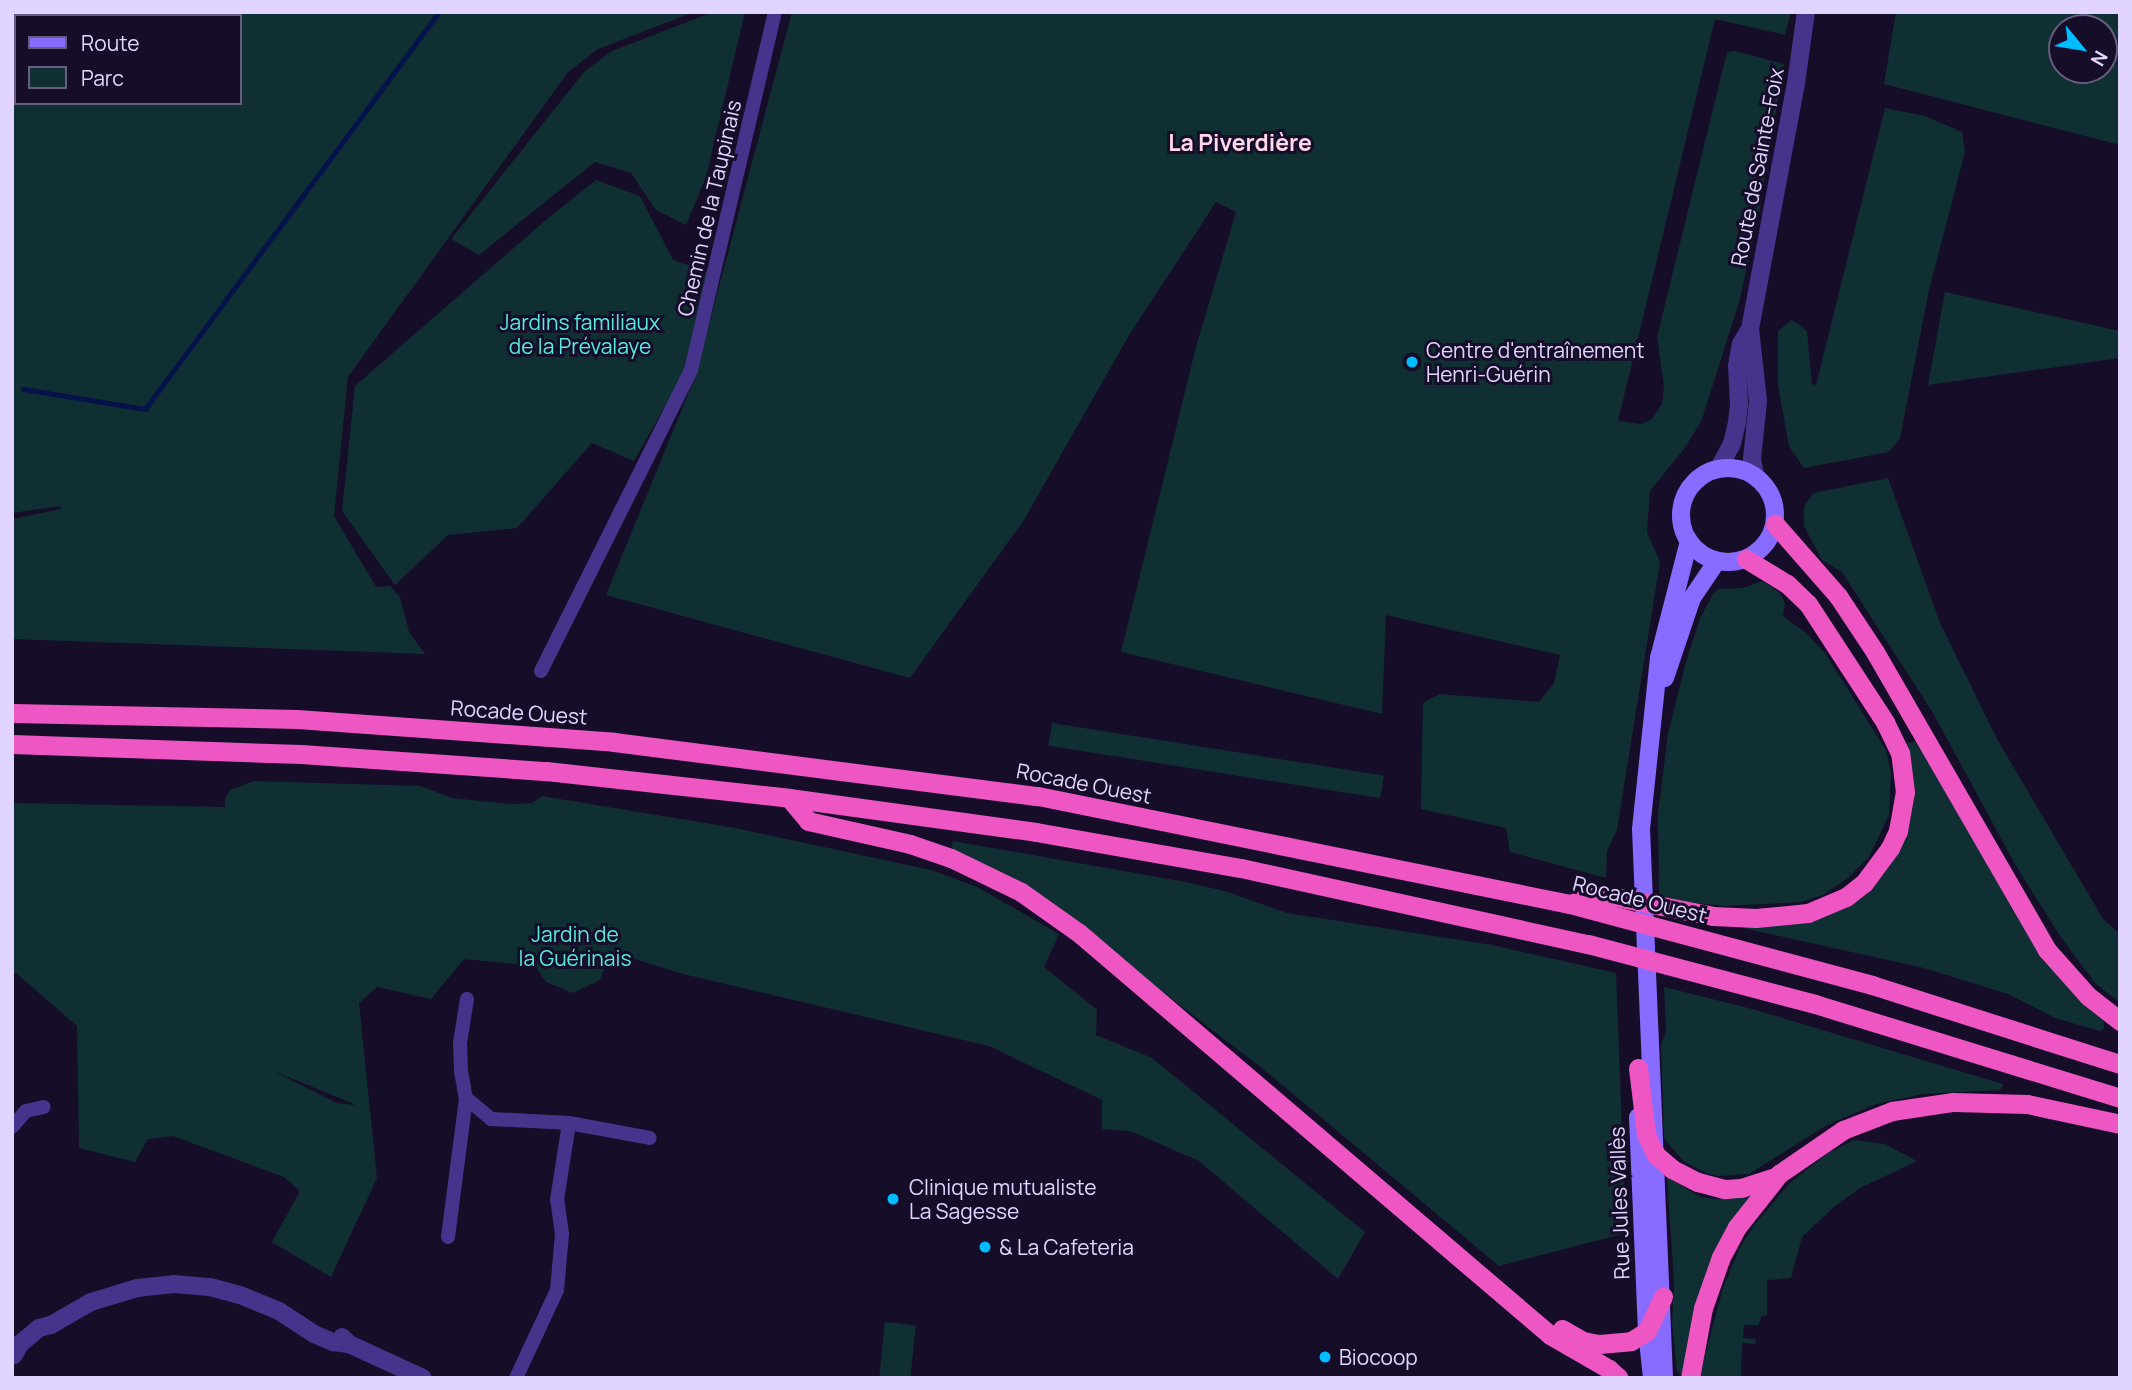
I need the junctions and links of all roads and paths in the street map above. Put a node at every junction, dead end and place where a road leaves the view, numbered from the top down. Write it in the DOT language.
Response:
graph roads {
  1 [pos="775,12"];
  2 [pos="1806,12"];
  3 [pos="1750,329"];
  4 [pos="1718,468"];
  5 [pos="1755,475"];
  6 [pos="1775,524"];
  7 [pos="1689,541"];
  8 [pos="1746,559"];
  9 [pos="1717,561"];
  10 [pos="541,671"];
  11 [pos="1654,709"];
  12 [pos="12,713"];
  13 [pos="12,744"];
  14 [pos="789,798"];
  15 [pos="1570,904"];
  16 [pos="467,999"];
  17 [pos="2120,1021"];
  18 [pos="1647,1027"];
  19 [pos="2120,1064"];
  20 [pos="1638,1068"];
  21 [pos="466,1098"];
  22 [pos="2120,1098"];
  23 [pos="44,1107"];
  24 [pos="569,1122"];
  25 [pos="2120,1124"];
  26 [pos="12,1127"];
  27 [pos="650,1138"];
  28 [pos="1656,1155"];
  29 [pos="1779,1174"];
  30 [pos="1423,1226"];
  31 [pos="448,1237"];
  32 [pos="1663,1297"];
  33 [pos="1647,1331"];
  34 [pos="13,1355"];
  35 [pos="400,1373"];
  36 [pos="423,1378"];
  37 [pos="516,1378"];
  38 [pos="1619,1378"];
  39 [pos="1651,1378"];
  40 [pos="1664,1378"];
  41 [pos="1690,1378"];
  1 -- 10 [label="street, Chemin de la Taupinais"];
  2 -- 3 [label="street, Route de Sainte-Foix"];
  3 -- 4 [label="street, Route de Sainte-Foix"];
  3 -- 5 [label="street, Route de Sainte-Foix"];
  4 -- 5 [label="main road"];
  4 -- 7 [label="main road"];
  5 -- 6 [label="main road"];
  6 -- 8 [label="main road"];
  6 -- 17 [label="highway"];
  7 -- 9 [label="main road"];
  7 -- 11 [label="main road, Rue Jules Vallès"];
  8 -- 9 [label="main road"];
  8 -- 15 [label="highway"];
  9 -- 11 [label="main road, Rue Jules Vallès"];
  11 -- 18 [label="main road, Rue Jules Vallès"];
  12 -- 15 [label="highway, Rocade Ouest"];
  13 -- 14 [label="highway"];
  14 -- 22 [label="highway"];
  14 -- 30 [label="highway"];
  15 -- 19 [label="highway, Rocade Ouest"];
  16 -- 21 [label="street"];
  18 -- 20 [label="main road, Rue Jules Vallès"];
  18 -- 28 [label="main road, Rue Jules Vallès"];
  20 -- 28 [label="highway"];
  20 -- 33 [label="main road, Rue Jules Vallès"];
  21 -- 24 [label="street"];
  21 -- 31 [label="street"];
  23 -- 26 [label="street"];
  24 -- 27 [label="street"];
  24 -- 37 [label="street"];
  25 -- 29 [label="highway"];
  28 -- 29 [label="highway"];
  28 -- 32 [label="main road, Rue Jules Vallès"];
  29 -- 41 [label="highway"];
  30 -- 33 [label="highway"];
  30 -- 38 [label="highway"];
  32 -- 33 [label="highway"];
  32 -- 40 [label="main road, Rue Jules Vallès"];
  33 -- 39 [label="main road, Rue Jules Vallès"];
  34 -- 35 [label="street"];
  35 -- 36 [label="street"];
}
